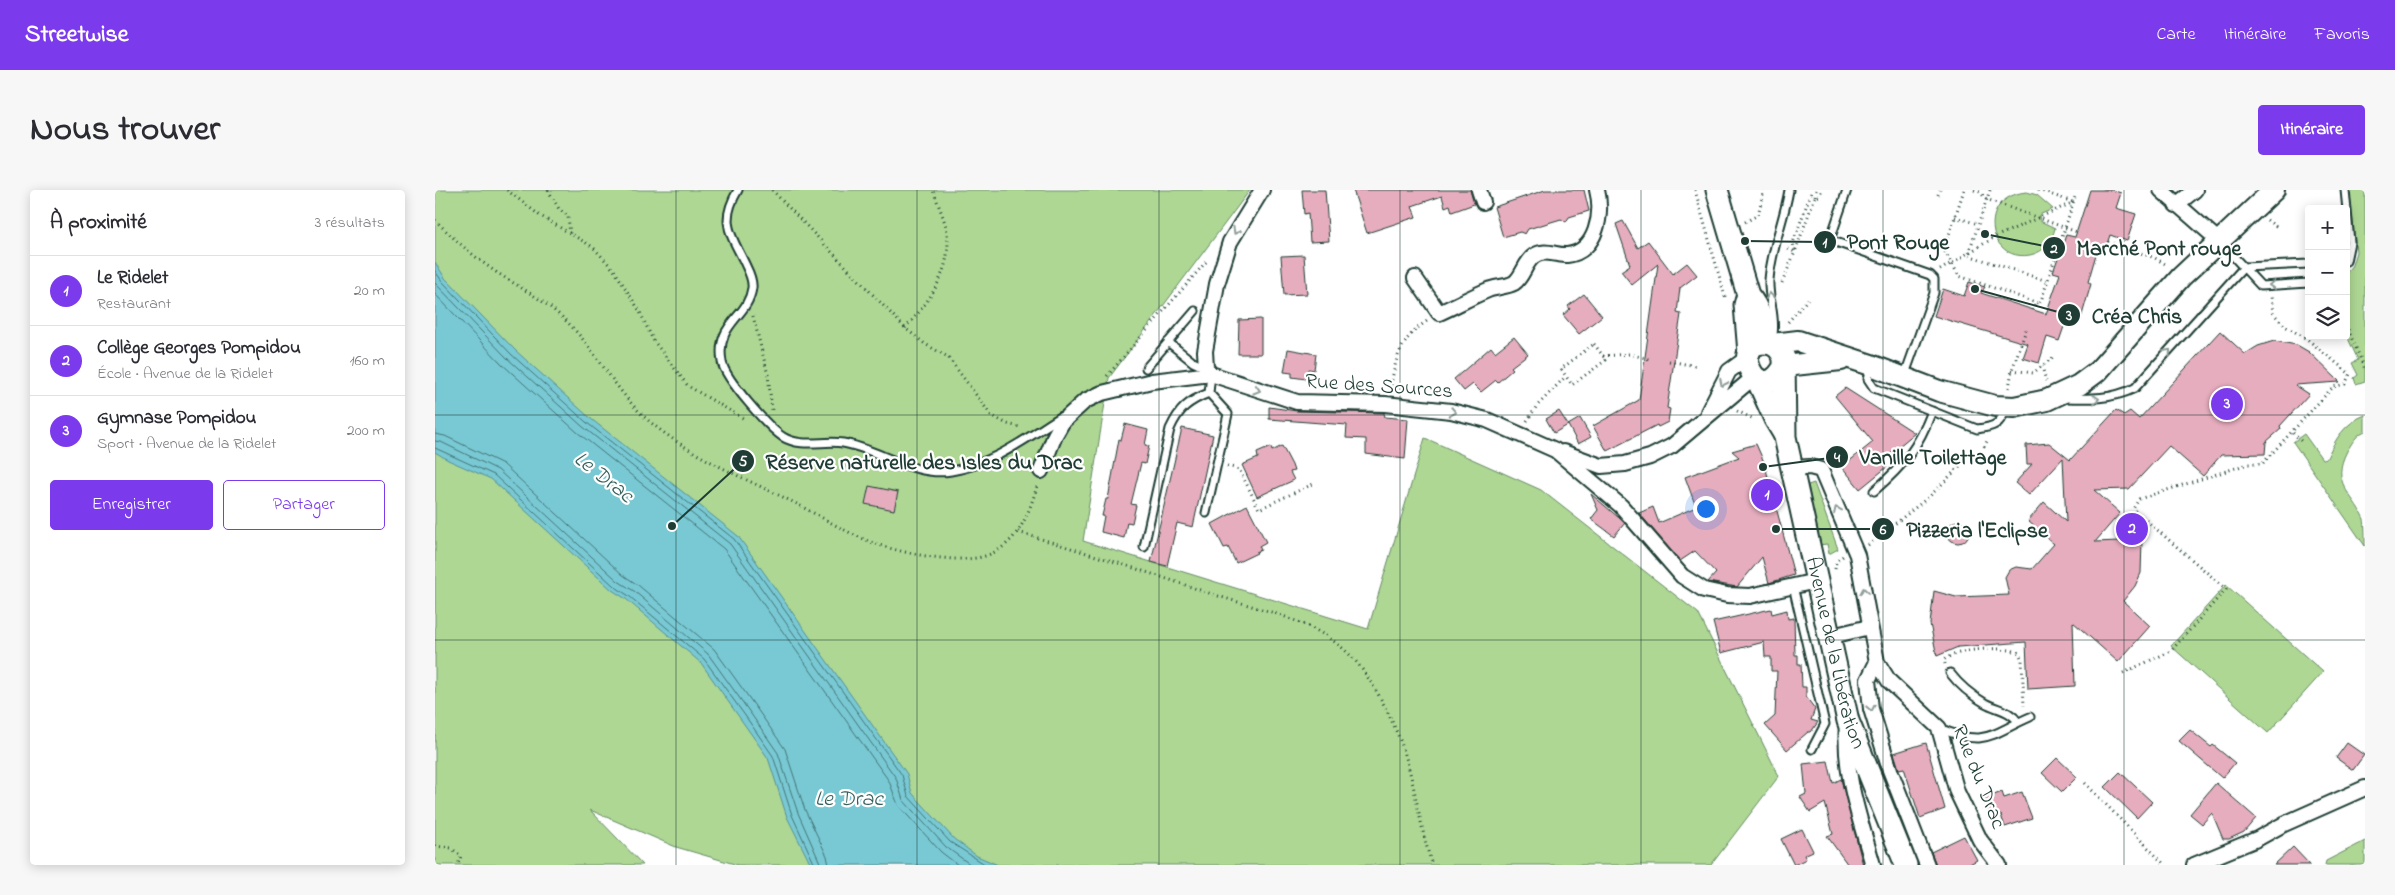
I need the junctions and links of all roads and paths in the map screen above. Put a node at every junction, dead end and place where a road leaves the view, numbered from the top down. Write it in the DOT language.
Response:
graph roads {
  1 [pos="507,190"];
  2 [pos="549,190"];
  3 [pos="738,190"];
  4 [pos="772,190"];
  5 [pos="933,190"];
  6 [pos="1262,190"];
  7 [pos="1597,190"];
  8 [pos="1717,190"];
  9 [pos="1765,190"];
  10 [pos="1789,190"];
  11 [pos="1816,190"];
  12 [pos="1822,190"];
  13 [pos="1847,190"];
  14 [pos="1940,190"];
  15 [pos="1964,190"];
  16 [pos="1975,190"];
  17 [pos="1989,190"];
  18 [pos="2038,190"];
  19 [pos="2161,190"];
  20 [pos="2195,190"];
  21 [pos="2274,190"];
  22 [pos="2345,190"];
  23 [pos="2076,194"];
  24 [pos="1938,195"];
  25 [pos="1815,197"];
  26 [pos="1987,199"];
  27 [pos="2074,202"];
  28 [pos="2176,204"];
  29 [pos="2346,205"];
  30 [pos="1955,217"];
  31 [pos="2037,218"];
  32 [pos="2264,218"];
  33 [pos="435,220"];
  34 [pos="1978,224"];
  35 [pos="1742,227"];
  36 [pos="2065,228"];
  37 [pos="2279,229"];
  38 [pos="2077,232"];
  39 [pos="570,234"];
  40 [pos="2218,240"];
  41 [pos="2107,242"];
  42 [pos="1789,249"];
  43 [pos="1968,255"];
  44 [pos="1208,260"];
  45 [pos="1952,263"];
  46 [pos="2305,264"];
  47 [pos="2244,267"];
  48 [pos="1930,275"];
  49 [pos="2181,277"];
  50 [pos="1415,278"];
  51 [pos="2047,281"];
  52 [pos="2305,283"];
  53 [pos="2269,285"];
  54 [pos="749,298"];
  55 [pos="1808,299"];
  56 [pos="2035,302"];
  57 [pos="1195,310"];
  58 [pos="2033,310"];
  59 [pos="1439,313"];
  60 [pos="1788,322"];
  61 [pos="2027,327"];
  62 [pos="905,328"];
  63 [pos="2350,334"];
  64 [pos="1168,342"];
  65 [pos="1603,356"];
  66 [pos="2055,356"];
  67 [pos="1759,357"];
  68 [pos="1649,359"];
  69 [pos="1850,359"];
  70 [pos="1669,361"];
  71 [pos="1871,365"];
  72 [pos="1696,366"];
  73 [pos="2006,367"];
  74 [pos="1145,368"];
  75 [pos="1783,368"];
  76 [pos="2012,369"];
  77 [pos="2365,369"];
  78 [pos="1209,371"];
  79 [pos="1566,376"];
  80 [pos="1904,377"];
  81 [pos="1209,393"];
  82 [pos="2056,397"];
  83 [pos="1385,404"];
  84 [pos="1080,405"];
  85 [pos="2006,408"];
  86 [pos="1732,409"];
  87 [pos="1932,411"];
  88 [pos="1707,415"];
  89 [pos="750,422"];
  90 [pos="1763,422"];
  91 [pos="774,429"];
  92 [pos="1038,432"];
  93 [pos="2293,433"];
  94 [pos="1519,434"];
  95 [pos="1785,436"];
  96 [pos="2302,442"];
  97 [pos="1555,450"];
  98 [pos="1217,464"];
  99 [pos="1960,466"];
  100 [pos="1793,468"];
  101 [pos="1041,470"];
  102 [pos="1313,484"];
  103 [pos="1874,491"];
  104 [pos="1206,513"];
  105 [pos="1018,532"];
  106 [pos="1876,538"];
  107 [pos="1144,548"];
  108 [pos="1816,581"];
  109 [pos="1793,586"];
  110 [pos="1869,627"];
  111 [pos="1828,637"];
  112 [pos="1877,662"];
  113 [pos="1950,673"];
  114 [pos="2123,673"];
  115 [pos="2024,720"];
  116 [pos="1848,721"];
  117 [pos="1939,728"];
  118 [pos="1813,749"];
  119 [pos="2085,783"];
  120 [pos="2365,788"];
  121 [pos="435,846"];
  122 [pos="458,865"];
  123 [pos="1432,865"];
  124 [pos="1873,865"];
  125 [pos="1906,865"];
  126 [pos="1927,865"];
  127 [pos="1999,865"];
  128 [pos="2165,865"];
  129 [pos="2193,865"];
  1 -- 39 [label="path"];
  2 -- 39 [label="path"];
  3 -- 54 [label="lane"];
  4 -- 62 [label="path"];
  5 -- 62 [label="path"];
  6 -- 78 [label="street, one-way"];
  7 -- 59 [label="street"];
  8 -- 67 [label="main road, Avenue de la Libération"];
  9 -- 35 [label="path"];
  67 -- 10 [label="lane, one-way"];
  11 -- 25 [label="path"];
  12 -- 25 [label="path"];
  13 -- 48 [label="lane"];
  14 -- 24 [label="path"];
  15 -- 30 [label="path"];
  16 -- 26 [label="path"];
  17 -- 26 [label="path"];
  18 -- 27 [label="path"];
  19 -- 28 [label="street"];
  20 -- 28 [label="street"];
  21 -- 40 [label="main road"];
  22 -- 29 [label="lane"];
  23 -- 27 [label="path"];
  25 -- 42 [label="path"];
  26 -- 31 [label="path"];
  26 -- 34 [label="path"];
  27 -- 31 [label="path"];
  27 -- 36 [label="path"];
  28 -- 40 [label="street"];
  30 -- 34 [label="path"];
  30 -- 45 [label="path"];
  31 -- 36 [label="path"];
  31 -- 43 [label="path"];
  32 -- 37 [label="path"];
  33 -- 105 [label="path"];
  34 -- 43 [label="path"];
  36 -- 38 [label="path"];
  36 -- 51 [label="path"];
  39 -- 89 [label="path"];
  40 -- 47 [label="lane"];
  40 -- 49 [label="main road"];
  41 -- 49 [label="path"];
  43 -- 45 [label="path"];
  43 -- 51 [label="path"];
  44 -- 84 [label="path"];
  45 -- 48 [label="path"];
  45 -- 56 [label="path"];
  46 -- 47 [label="lane"];
  47 -- 53 [label="lane"];
  82 -- 47 [label="lane, one-way"];
  48 -- 80 [label="lane"];
  49 -- 82 [label="main road"];
  50 -- 59 [label="street"];
  51 -- 56 [label="path"];
  52 -- 53 [label="lane, one-way"];
  53 -- 93 [label="path"];
  54 -- 91 [label="path"];
  54 -- 91 [label="lane"];
  55 -- 60 [label="path"];
  56 -- 58 [label="path"];
  57 -- 64 [label="lane"];
  59 -- 83 [label="path"];
  61 -- 76 [label="path"];
  62 -- 92 [label="path"];
  63 -- 77 [label="path"];
  64 -- 74 [label="lane"];
  64 -- 78 [label="lane"];
  65 -- 68 [label="path"];
  65 -- 79 [label="path"];
  65 -- 79 [label="path"];
  66 -- 76 [label="path"];
  67 -- 69 [label="main road"];
  67 -- 75 [label="main road, Avenue de la Libération"];
  67 -- 75 [label="main road"];
  67 -- 88 [label="street"];
  67 -- 88 [label="street, one-way"];
  67 -- 95 [label="main road, Avenue de la Libération"];
  69 -- 71 [label="main road"];
  69 -- 75 [label="main road"];
  70 -- 72 [label="path"];
  71 -- 80 [label="main road"];
  71 -- 87 [label="lane"];
  73 -- 76 [label="path"];
  75 -- 95 [label="main road, Avenue de la Libération"];
  76 -- 85 [label="path"];
  78 -- 81 [label="lane"];
  78 -- 83 [label="street, Rue des Sources, one-way"];
  78 -- 84 [label="street, Rue des Sources"];
  79 -- 94 [label="path"];
  80 -- 85 [label="main road"];
  81 -- 98 [label="lane"];
  81 -- 107 [label="lane"];
  82 -- 85 [label="main road"];
  83 -- 94 [label="street, Rue des Sources, one-way"];
  84 -- 92 [label="lane"];
  84 -- 101 [label="street, Rue des Sources"];
  85 -- 87 [label="lane"];
  86 -- 90 [label="path"];
  87 -- 103 [label="lane"];
  88 -- 97 [label="street"];
  91 -- 92 [label="lane"];
  93 -- 96 [label="path"];
  93 -- 114 [label="path"];
  94 -- 97 [label="street, Rue des Sources"];
  95 -- 100 [label="main road, Avenue de la Libération"];
  97 -- 109 [label="street, Rue des Sources"];
  98 -- 102 [label="path"];
  98 -- 104 [label="lane"];
  99 -- 106 [label="path"];
  100 -- 108 [label="main road, Avenue de la Libération"];
  110 -- 100 [label="street, Rue du Drac, one-way"];
  101 -- 105 [label="path"];
  105 -- 123 [label="path"];
  108 -- 109 [label="street, Rue des Sources"];
  108 -- 111 [label="main road, Avenue de la Libération"];
  109 -- 118 [label="lane"];
  110 -- 111 [label="street"];
  110 -- 112 [label="street, Rue du Drac"];
  111 -- 116 [label="main road, Avenue de la Libération"];
  112 -- 117 [label="street, Rue du Drac"];
  112 -- 126 [label="street, one-way"];
  113 -- 115 [label="lane"];
  113 -- 115 [label="path"];
  115 -- 117 [label="lane"];
  116 -- 124 [label="street"];
  116 -- 125 [label="main road, Avenue de la Libération"];
  117 -- 127 [label="street, Rue du Drac"];
  119 -- 128 [label="path"];
  120 -- 129 [label="street"];
  121 -- 122 [label="path"];
}
